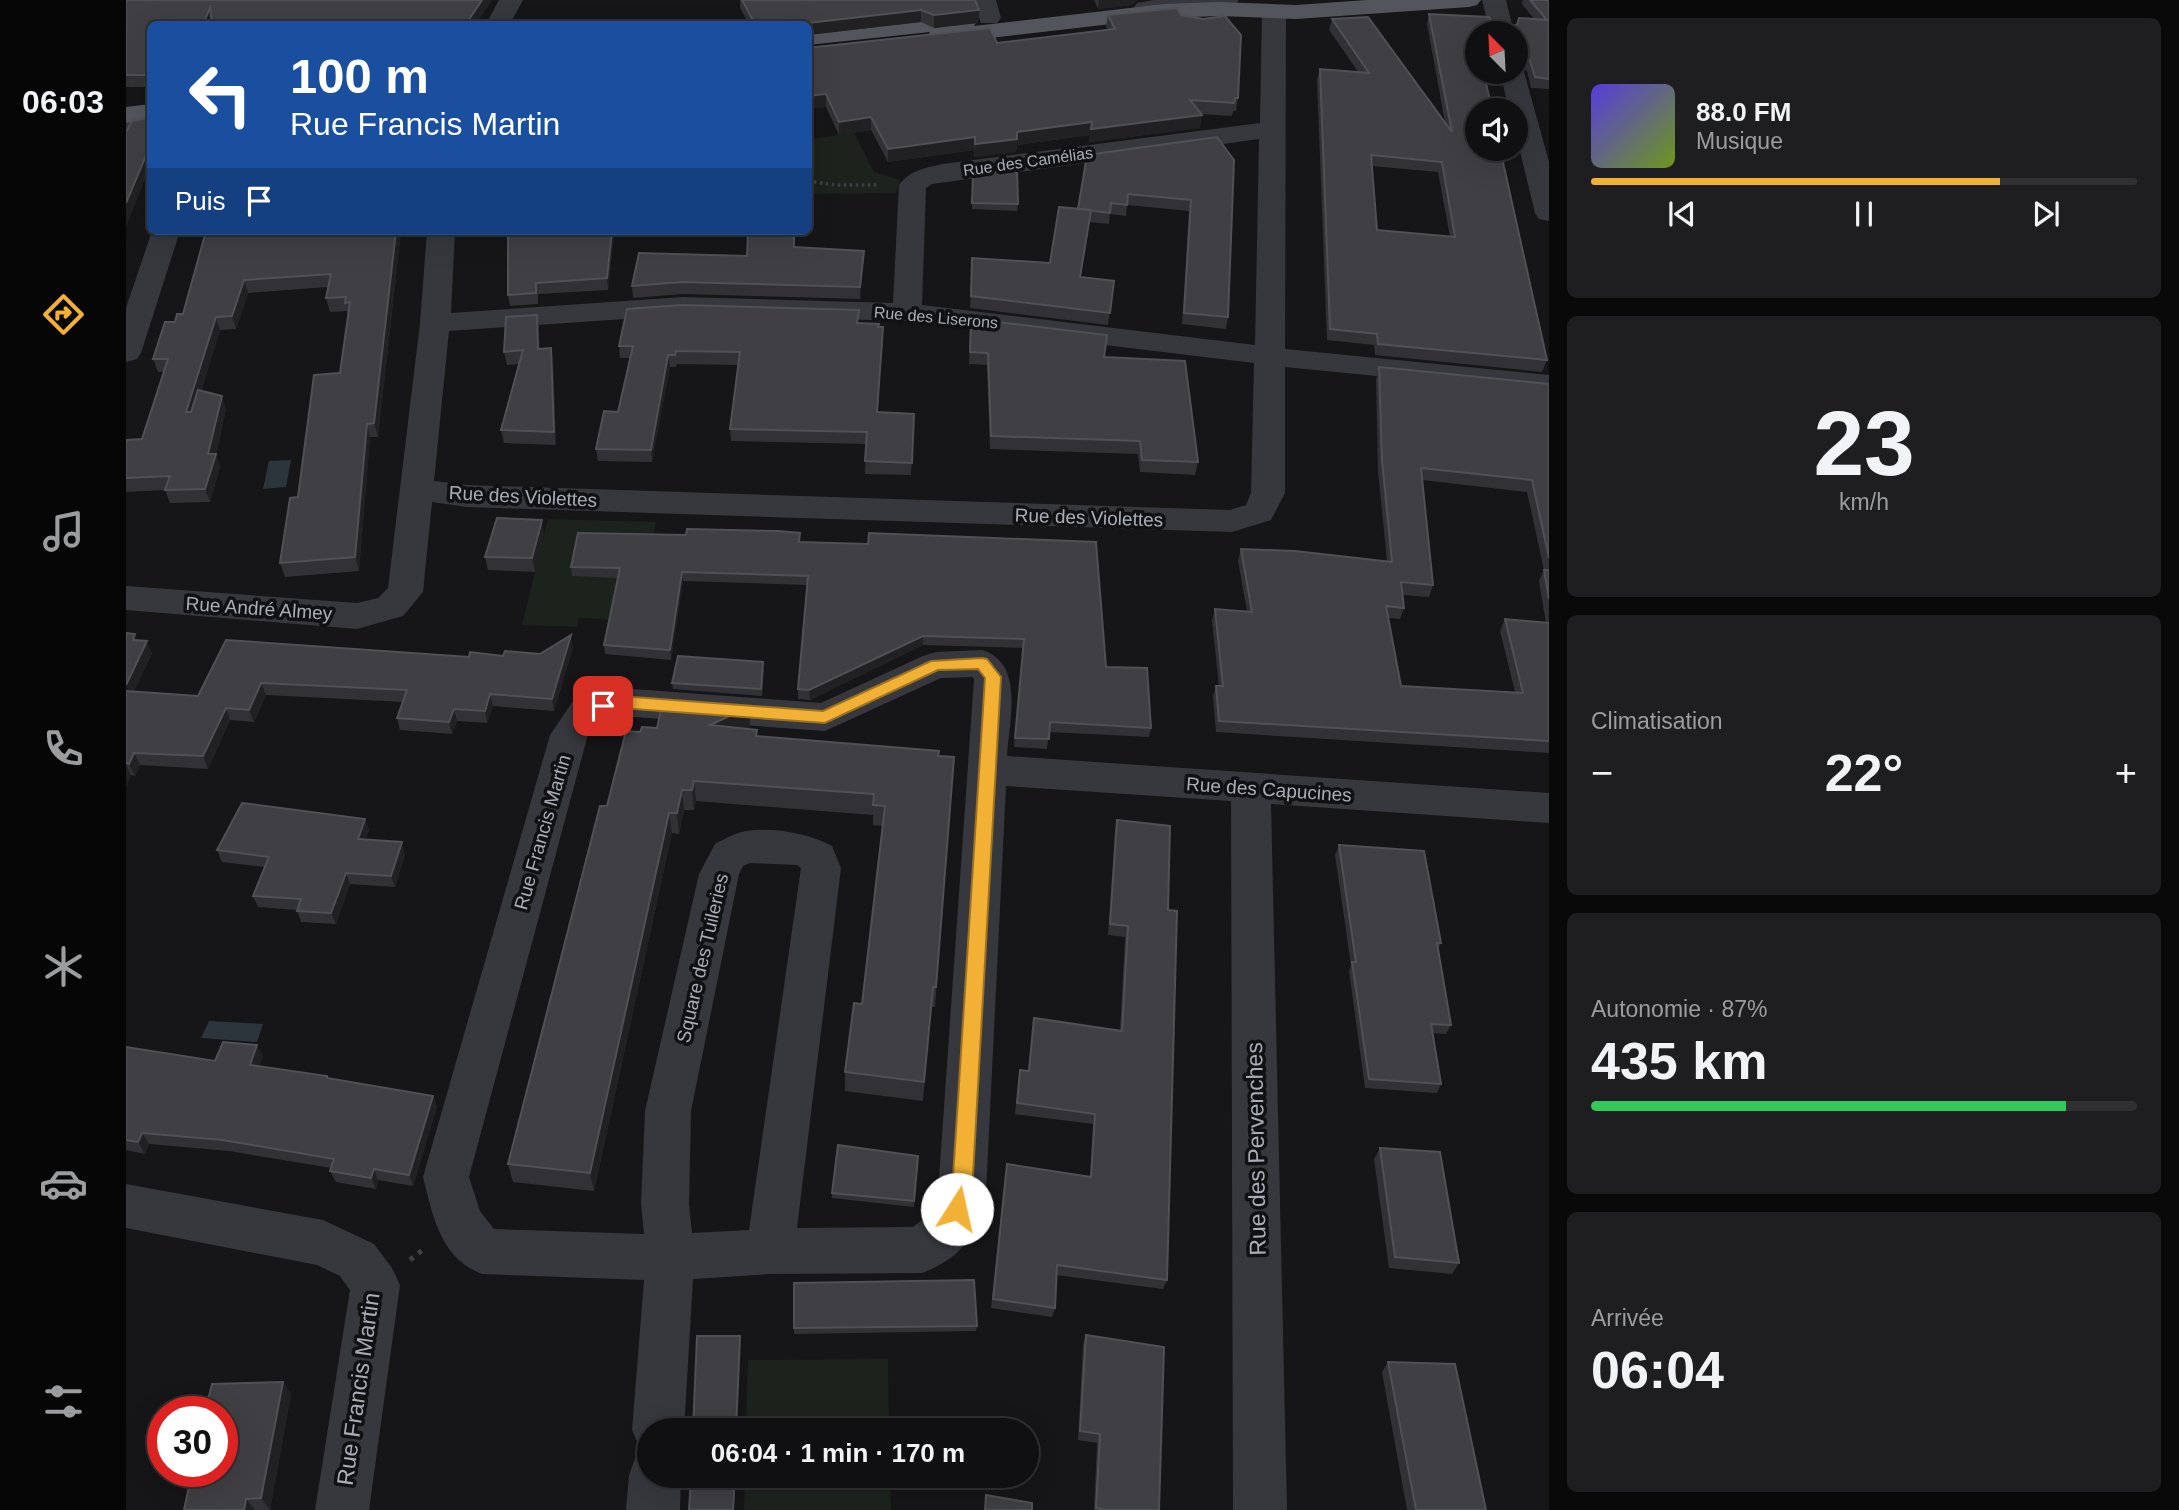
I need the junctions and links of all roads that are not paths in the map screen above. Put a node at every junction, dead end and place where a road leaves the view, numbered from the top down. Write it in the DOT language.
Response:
graph roads {
  1 [pos="511,0"];
  2 [pos="1152,0"];
  3 [pos="1227,0"];
  4 [pos="1469,0"];
  5 [pos="1494,0"];
  6 [pos="987,9"];
  7 [pos="1274,12"];
  8 [pos="500,21"];
  9 [pos="1499,21"];
  10 [pos="812,37"];
  11 [pos="812,45"];
  12 [pos="812,52"];
  13 [pos="1515,84"];
  14 [pos="147,112"];
  15 [pos="126,115"];
  16 [pos="147,120"];
  17 [pos="126,123"];
  18 [pos="147,127"];
  19 [pos="1273,129"];
  20 [pos="126,130"];
  21 [pos="1549,213"];
  22 [pos="165,235"];
  23 [pos="441,235"];
  24 [pos="907,312"];
  25 [pos="435,323"];
  26 [pos="126,353"];
  27 [pos="1268,356"];
  28 [pos="1549,384"];
  29 [pos="417,489"];
  30 [pos="126,598"];
  31 [pos="989,770"];
  32 [pos="1251,788"];
  33 [pos="1549,808"];
  34 [pos="126,1206"];
  35 [pos="770,1251"];
  36 [pos="670,1258"];
  37 [pos="659,1418"];
  38 [pos="654,1488"];
  39 [pos="342,1510"];
  40 [pos="653,1510"];
  41 [pos="1260,1510"];
  1 -- 8 [label="street"];
  2 -- 6 [label="main road"];
  3 -- 11 [label="street"];
  4 -- 7 [label="main road"];
  5 -- 9 [label="street"];
  6 -- 10 [label="main road"];
  7 -- 12 [label="main road"];
  7 -- 19 [label="street, Rue des Violettes"];
  13 -- 21 [label="street"];
  14 -- 15 [label="main road"];
  16 -- 17 [label="street"];
  18 -- 20 [label="main road"];
  19 -- 24 [label="street, Rue des Camélias"];
  19 -- 27 [label="street, Rue des Violettes"];
  22 -- 26 [label="street"];
  23 -- 25 [label="street"];
  24 -- 25 [label="street, Rue des Liserons"];
  24 -- 27 [label="street, Rue des Liserons"];
  25 -- 29 [label="street"];
  27 -- 28 [label="street, Rue des Liserons"];
  27 -- 29 [label="street, Rue des Violettes"];
  29 -- 30 [label="street, Rue André Almey"];
  31 -- 32 [label="street, Rue des Capucines"];
  31 -- 35 [label="street, Rue Francis Martin"];
  31 -- 36 [label="street, Rue Francis Martin"];
  32 -- 33 [label="street, Rue des Capucines"];
  32 -- 41 [label="street, Rue des Pervenches"];
  34 -- 39 [label="street, Rue Francis Martin"];
  35 -- 36 [label="street, Rue Francis Martin"];
  35 -- 36 [label="street, Square des Tuileries"];
  36 -- 37 [label="street, Square des Tuileries"];
  38 -- 40 [label="street"];
}
